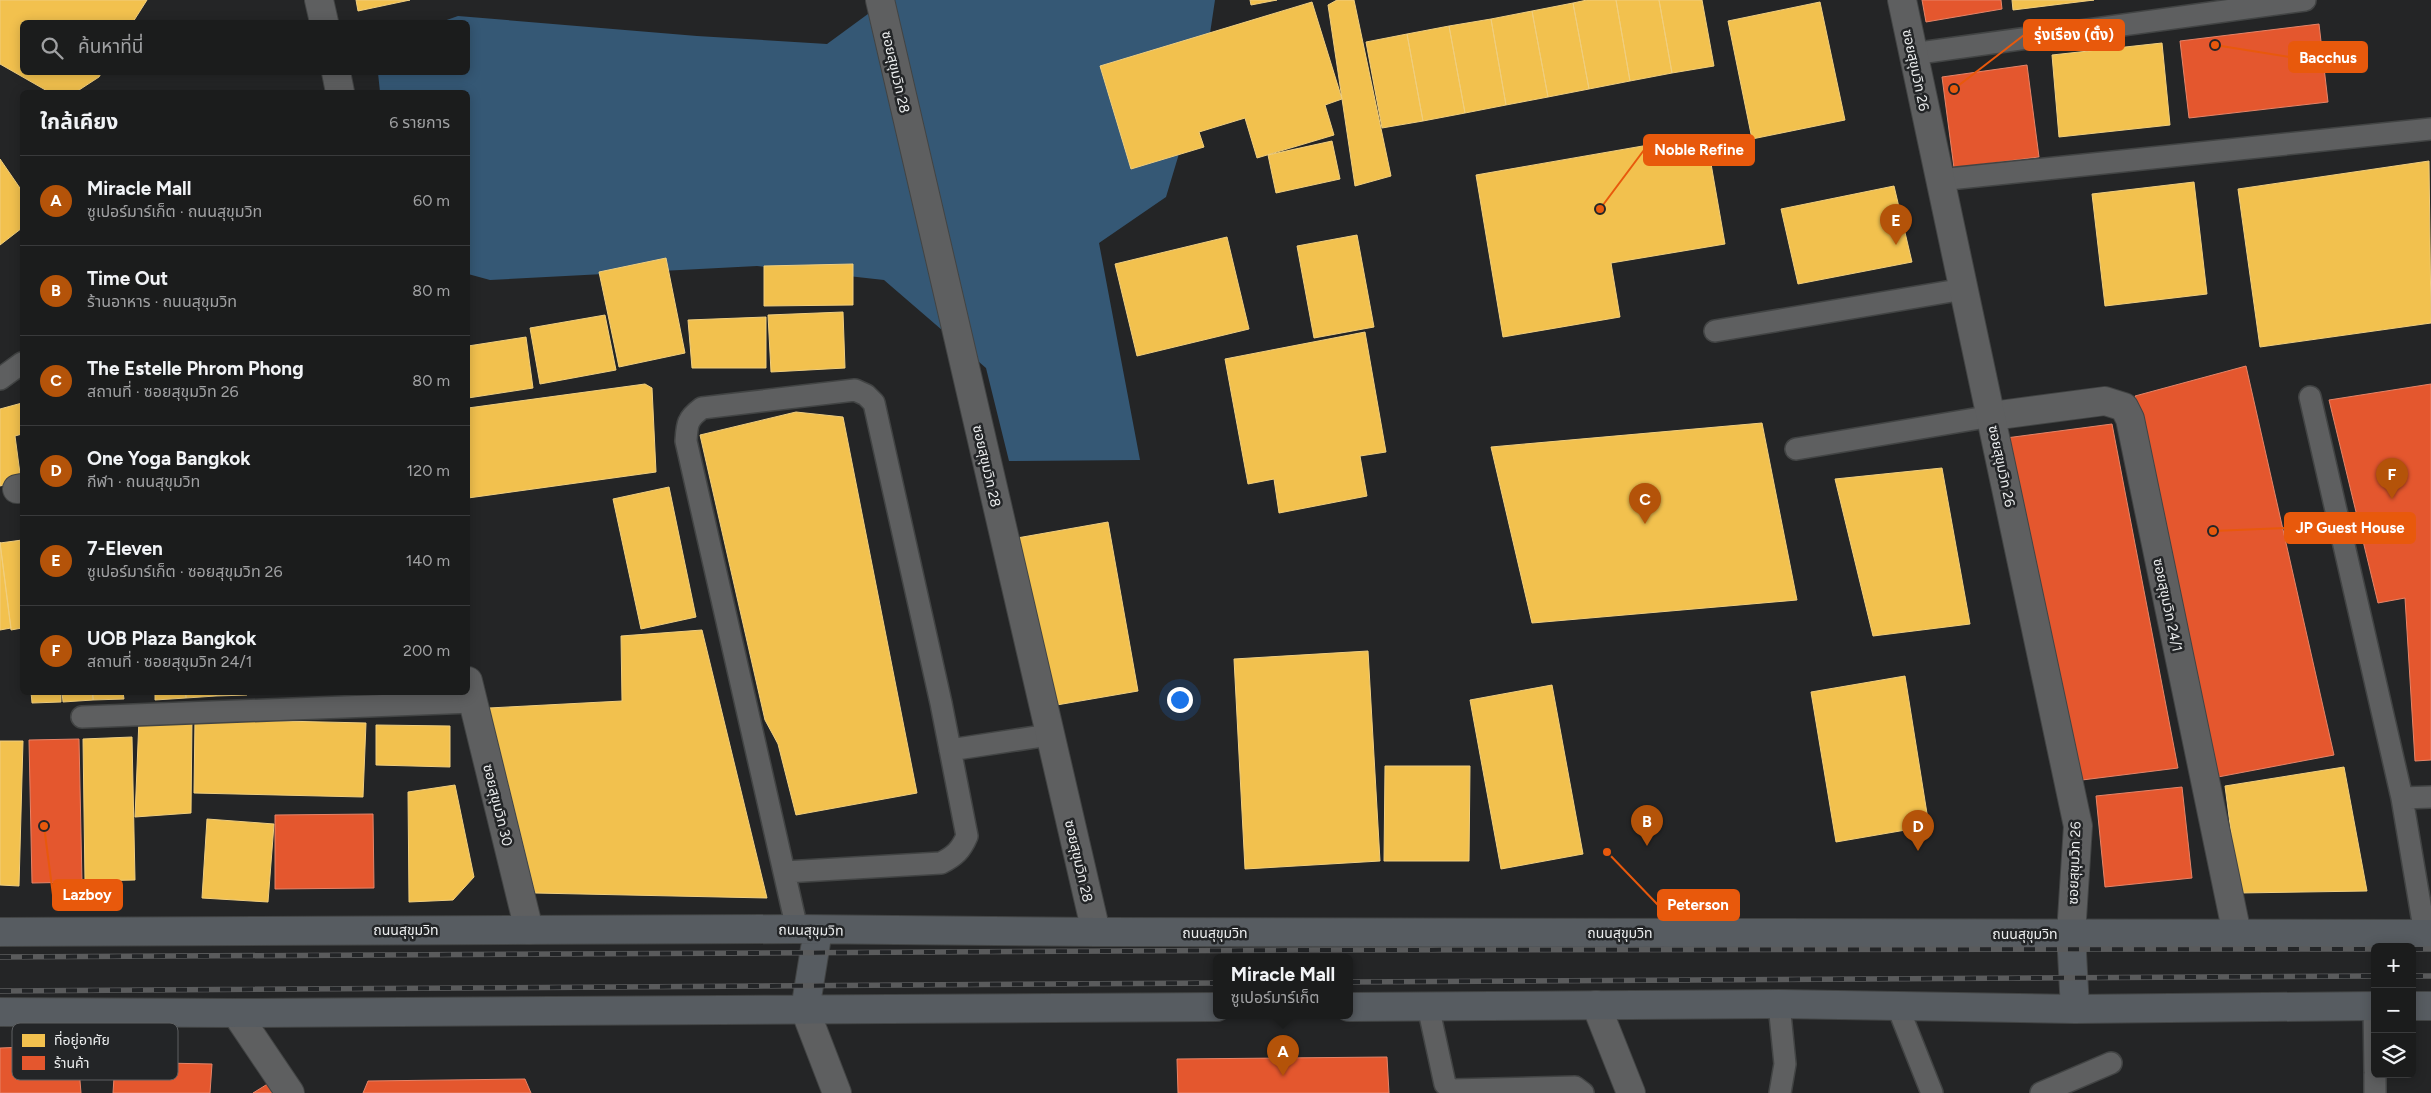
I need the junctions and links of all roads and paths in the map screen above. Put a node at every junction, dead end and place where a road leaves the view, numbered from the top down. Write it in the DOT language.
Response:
graph roads {
  1 [pos="319,0"];
  2 [pos="880,0"];
  3 [pos="1902,0"];
  4 [pos="2305,0"];
  5 [pos="324,20"];
  6 [pos="1912,54"];
  7 [pos="337,75"];
  8 [pos="340,90"];
  9 [pos="2431,129"];
  10 [pos="1939,180"];
  11 [pos="1964,288"];
  12 [pos="1715,331"];
  13 [pos="20,364"];
  14 [pos="0,379"];
  15 [pos="2310,397"];
  16 [pos="1992,416"];
  17 [pos="1796,449"];
  18 [pos="470,691"];
  19 [pos="410,695"];
  20 [pos="82,717"];
  21 [pos="1048,735"];
  22 [pos="950,750"];
  23 [pos="2431,797"];
  24 [pos="2402,798"];
  25 [pos="785,872"];
  26 [pos="808,929"];
  27 [pos="529,930"];
  28 [pos="0,932"];
  29 [pos="1096,932"];
  30 [pos="2071,934"];
  31 [pos="2237,934"];
  32 [pos="2428,934"];
  33 [pos="1778,1004"];
  34 [pos="1596,1005"];
  35 [pos="1897,1005"];
  36 [pos="1428,1006"];
  37 [pos="2371,1006"];
  38 [pos="2416,1006"];
  39 [pos="2431,1006"];
  40 [pos="1213,1007"];
  41 [pos="1353,1007"];
  42 [pos="2075,1008"];
  43 [pos="804,1010"];
  44 [pos="0,1012"];
  45 [pos="236,1013"];
  46 [pos="2110,1063"];
  47 [pos="2375,1078"];
  48 [pos="290,1093"];
  49 [pos="837,1093"];
  50 [pos="1583,1093"];
  51 [pos="1631,1093"];
  52 [pos="1780,1093"];
  53 [pos="1932,1093"];
  54 [pos="2041,1093"];
  55 [pos="2375,1093"];
  1 -- 5 [label="street"];
  2 -- 21 [label="street, ซอยสุขุมวิท 28"];
  3 -- 6 [label="street, ซอยสุขุมวิท 26"];
  4 -- 6 [label="lane"];
  6 -- 10 [label="street, ซอยสุขุมวิท 26"];
  7 -- 8 [label="street"];
  9 -- 10 [label="lane"];
  10 -- 11 [label="street, ซอยสุขุมวิท 26"];
  11 -- 12 [label="lane"];
  11 -- 16 [label="street, ซอยสุขุมวิท 26"];
  13 -- 14 [label="lane"];
  15 -- 24 [label="lane"];
  16 -- 17 [label="lane"];
  16 -- 30 [label="street, ซอยสุขุมวิท 26"];
  16 -- 31 [label="street, ซอยสุขุมวิท 24/1"];
  18 -- 27 [label="street, ซอยสุขุมวิท 30"];
  19 -- 20 [label="lane"];
  21 -- 22 [label="lane"];
  21 -- 29 [label="street, ซอยสุขุมวิท 28"];
  22 -- 25 [label="lane"];
  22 -- 25 [label="lane"];
  23 -- 24 [label="lane"];
  24 -- 32 [label="lane"];
  25 -- 26 [label="lane"];
  26 -- 27 [label="main road, ถนนสุขุมวิท"];
  26 -- 29 [label="main road, ถนนสุขุมวิท"];
  26 -- 43 [label="main road"];
  27 -- 28 [label="main road, ถนนสุขุมวิท"];
  29 -- 30 [label="main road, ถนนสุขุมวิท"];
  30 -- 31 [label="main road, ถนนสุขุมวิท"];
  30 -- 42 [label="main road"];
  31 -- 32 [label="main road, ถนนสุขุมวิท"];
  33 -- 34 [label="main road"];
  33 -- 35 [label="main road"];
  33 -- 52 [label="lane"];
  34 -- 36 [label="main road"];
  34 -- 51 [label="street"];
  35 -- 42 [label="main road"];
  35 -- 53 [label="lane"];
  36 -- 41 [label="main road"];
  36 -- 50 [label="lane"];
  37 -- 42 [label="main road"];
  38 -- 39 [label="main road"];
  40 -- 43 [label="main road"];
  43 -- 45 [label="main road"];
  43 -- 49 [label="street"];
  44 -- 45 [label="main road"];
  45 -- 48 [label="street"];
  46 -- 54 [label="lane"];
  47 -- 55 [label="lane"];
}
